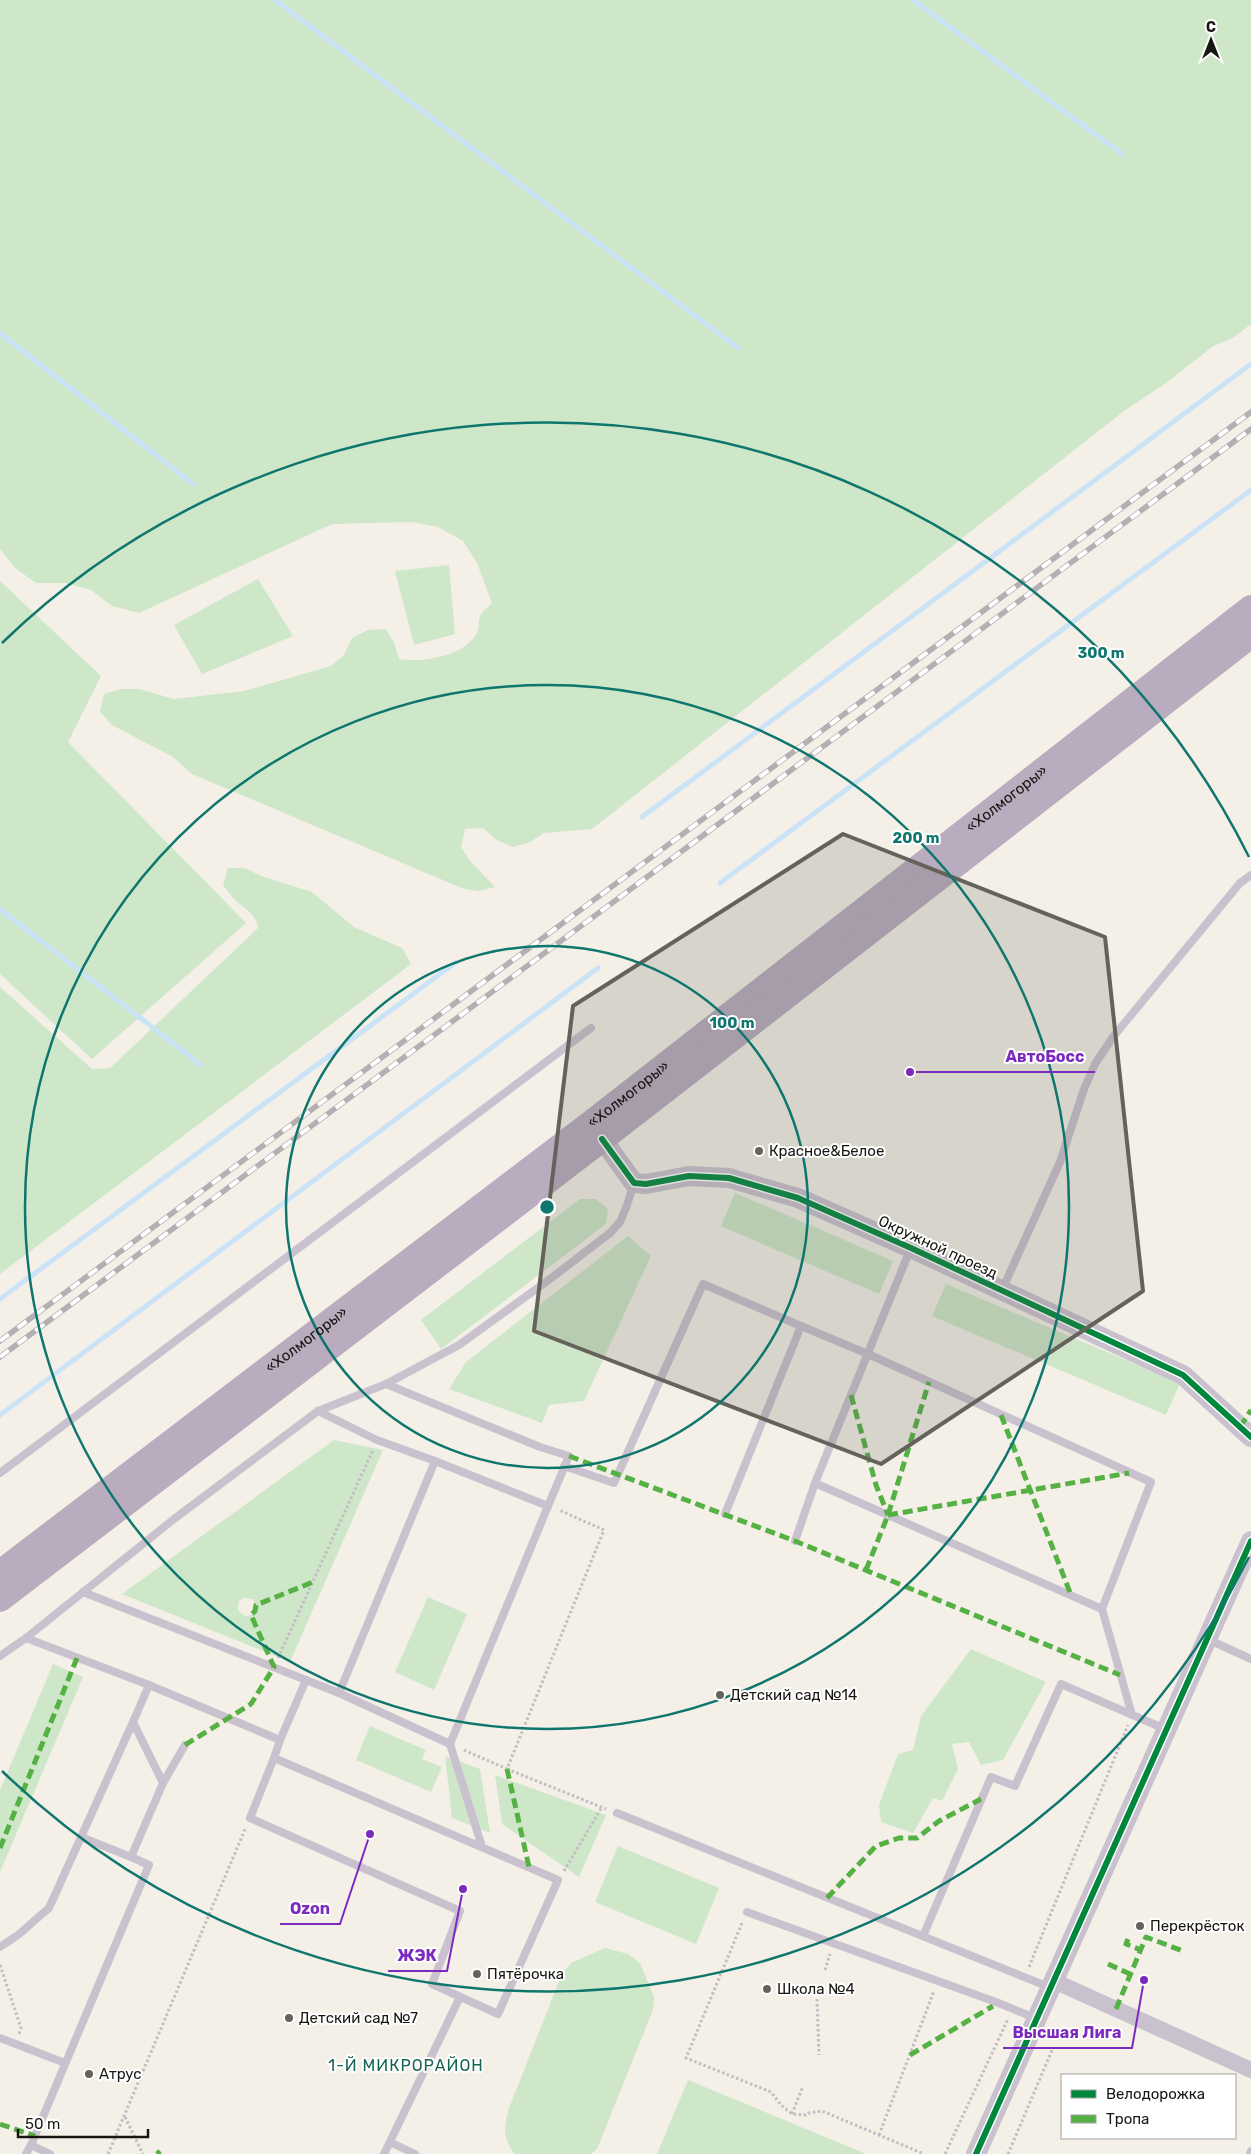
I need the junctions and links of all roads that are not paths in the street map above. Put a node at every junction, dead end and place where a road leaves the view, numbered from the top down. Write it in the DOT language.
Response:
graph roads {
  1 [pos="1251,608"];
  2 [pos="1251,635"];
  3 [pos="1251,875"];
  4 [pos="591,1028"];
  5 [pos="602,1139"];
  6 [pos="634,1183"];
  7 [pos="911,1248"];
  8 [pos="1002,1290"];
  9 [pos="801,1326"];
  10 [pos="868,1354"];
  11 [pos="386,1384"];
  12 [pos="318,1410"];
  13 [pos="1251,1437"];
  14 [pos="435,1461"];
  15 [pos="564,1466"];
  16 [pos="0,1473"];
  17 [pos="816,1483"];
  18 [pos="548,1506"];
  19 [pos="725,1514"];
  20 [pos="1251,1541"];
  21 [pos="795,1542"];
  22 [pos="0,1573"];
  23 [pos="82,1592"];
  24 [pos="0,1599"];
  25 [pos="1102,1609"];
  26 [pos="26,1638"];
  27 [pos="1207,1639"];
  28 [pos="0,1656"];
  29 [pos="1251,1659"];
  30 [pos="306,1680"];
  31 [pos="148,1685"];
  32 [pos="339,1693"];
  33 [pos="1132,1715"];
  34 [pos="133,1722"];
  35 [pos="1166,1730"];
  36 [pos="280,1740"];
  37 [pos="185,1744"];
  38 [pos="450,1744"];
  39 [pos="274,1758"];
  40 [pos="163,1783"];
  41 [pos="617,1814"];
  42 [pos="81,1837"];
  43 [pos="482,1847"];
  44 [pos="131,1857"];
  45 [pos="747,1912"];
  46 [pos="923,1936"];
  47 [pos="0,1947"];
  48 [pos="1052,1984"];
  49 [pos="460,1997"];
  50 [pos="1037,2019"];
  51 [pos="0,2038"];
  52 [pos="65,2063"];
  53 [pos="1251,2070"];
  54 [pos="390,2142"];
  55 [pos="31,2144"];
  56 [pos="26,2154"];
  57 [pos="50,2154"];
  58 [pos="384,2154"];
  59 [pos="415,2154"];
  60 [pos="976,2154"];
  1 -- 22 [label="highway, «Холмогоры»"];
  2 -- 5 [label="highway, «Холмогоры»"];
  3 -- 8 [label="lane"];
  4 -- 16 [label="lane"];
  5 -- 6 [label="street"];
  5 -- 24 [label="highway, «Холмогоры»"];
  6 -- 7 [label="street, Окружной проезд"];
  6 -- 11 [label="lane"];
  7 -- 8 [label="street, Окружной проезд"];
  7 -- 10 [label="lane"];
  8 -- 13 [label="street, Окружной проезд"];
  9 -- 10 [label="lane"];
  9 -- 15 [label="lane"];
  9 -- 19 [label="lane"];
  10 -- 17 [label="lane"];
  10 -- 25 [label="lane"];
  11 -- 12 [label="lane"];
  11 -- 15 [label="lane"];
  12 -- 14 [label="lane"];
  12 -- 23 [label="lane"];
  14 -- 18 [label="lane"];
  14 -- 32 [label="lane"];
  15 -- 18 [label="lane"];
  17 -- 21 [label="lane"];
  17 -- 25 [label="lane"];
  18 -- 38 [label="lane"];
  20 -- 27 [label="street"];
  23 -- 26 [label="lane"];
  23 -- 30 [label="lane"];
  25 -- 33 [label="lane"];
  26 -- 28 [label="lane"];
  26 -- 31 [label="lane"];
  27 -- 29 [label="lane"];
  27 -- 35 [label="street"];
  30 -- 32 [label="lane"];
  30 -- 36 [label="lane"];
  31 -- 34 [label="lane"];
  31 -- 36 [label="lane"];
  32 -- 38 [label="lane"];
  33 -- 35 [label="lane"];
  33 -- 46 [label="lane"];
  34 -- 40 [label="lane"];
  34 -- 42 [label="lane"];
  35 -- 48 [label="street"];
  36 -- 39 [label="lane"];
  37 -- 40 [label="lane"];
  38 -- 43 [label="lane"];
  39 -- 43 [label="lane"];
  39 -- 49 [label="lane"];
  40 -- 44 [label="lane"];
  41 -- 46 [label="lane"];
  42 -- 44 [label="lane"];
  42 -- 47 [label="lane"];
  43 -- 49 [label="lane"];
  44 -- 52 [label="lane"];
  45 -- 50 [label="lane"];
  46 -- 48 [label="lane"];
  48 -- 50 [label="street"];
  48 -- 53 [label="street"];
  49 -- 54 [label="lane"];
  50 -- 60 [label="street"];
  51 -- 52 [label="lane"];
  52 -- 55 [label="lane"];
  54 -- 58 [label="lane"];
  54 -- 59 [label="lane"];
  55 -- 56 [label="lane"];
  55 -- 57 [label="lane"];
}
